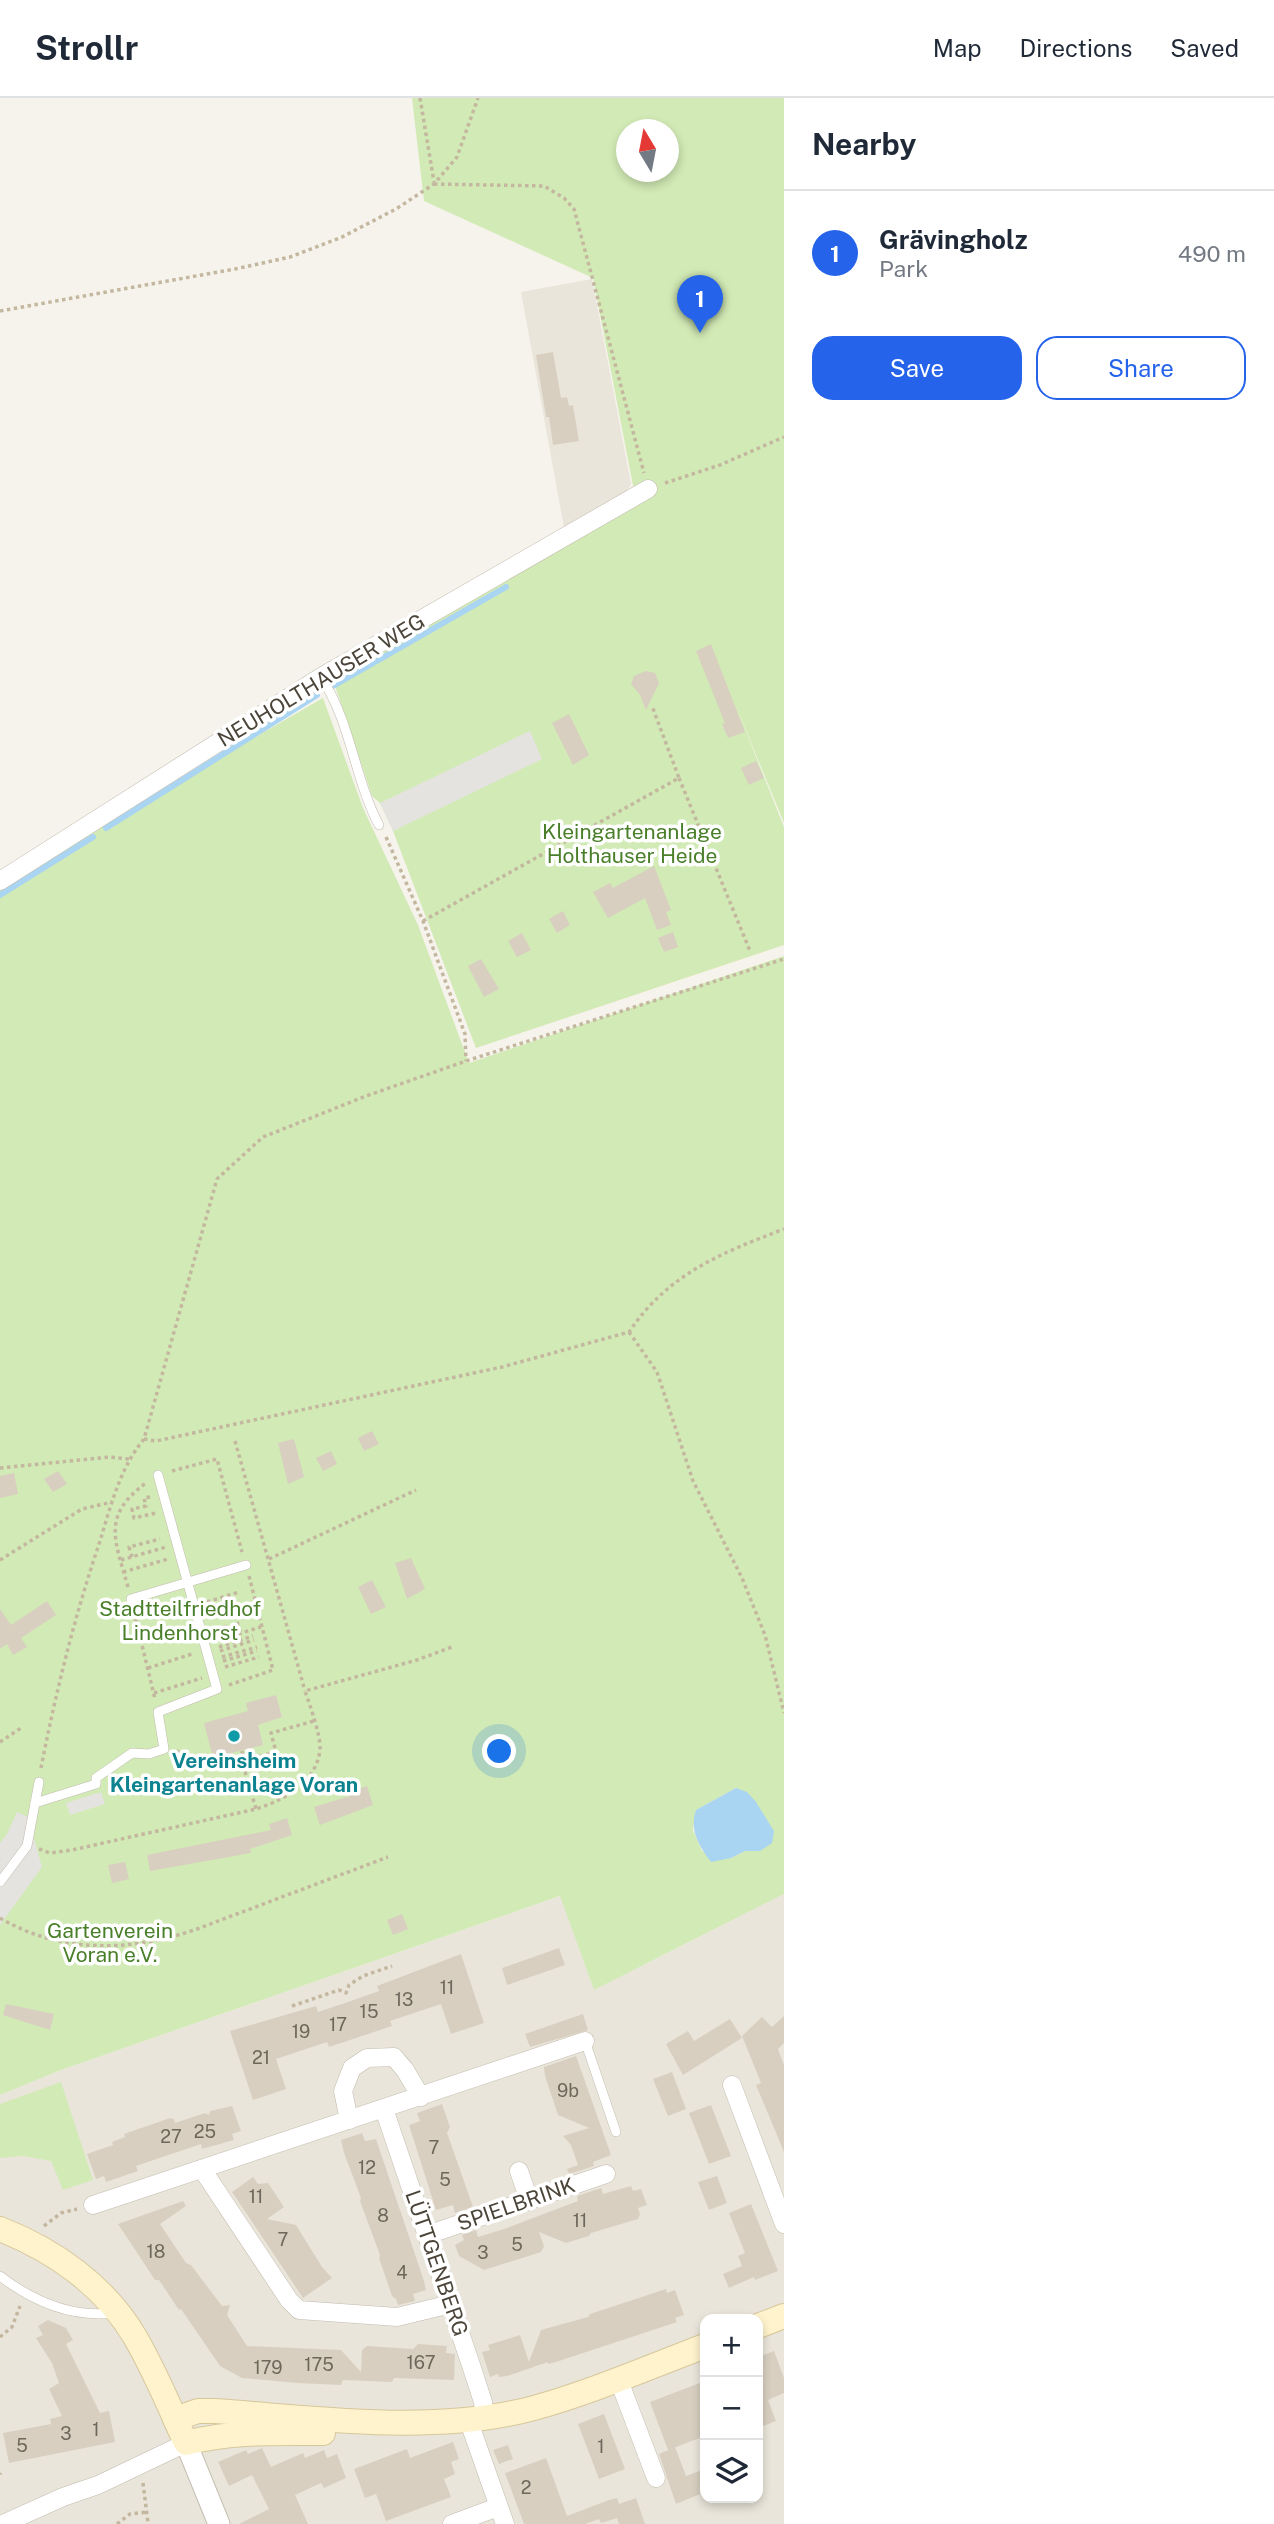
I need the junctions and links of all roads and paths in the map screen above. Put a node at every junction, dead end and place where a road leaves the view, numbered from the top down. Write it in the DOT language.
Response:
graph roads {
  1 [pos="420,98"];
  2 [pos="478,98"];
  3 [pos="434,184"];
  4 [pos="0,311"];
  5 [pos="784,437"];
  6 [pos="648,489"];
  7 [pos="321,677"];
  8 [pos="652,706"];
  9 [pos="679,778"];
  10 [pos="379,825"];
  11 [pos="0,881"];
  12 [pos="423,921"];
  13 [pos="750,951"];
  14 [pos="784,959"];
  15 [pos="466,1061"];
  16 [pos="784,1229"];
  17 [pos="629,1332"];
  18 [pos="144,1439"];
  19 [pos="235,1441"];
  20 [pos="129,1459"];
  21 [pos="0,1468"];
  22 [pos="158,1475"];
  23 [pos="416,1490"];
  24 [pos="164,1494"];
  25 [pos="112,1502"];
  26 [pos="168,1509"];
  27 [pos="178,1544"];
  28 [pos="163,1548"];
  29 [pos="181,1555"];
  30 [pos="132,1557"];
  31 [pos="269,1559"];
  32 [pos="0,1560"];
  33 [pos="121,1560"];
  34 [pos="246,1564"];
  35 [pos="123,1572"];
  36 [pos="188,1582"];
  37 [pos="239,1592"];
  38 [pos="131,1599"];
  39 [pos="194,1605"];
  40 [pos="237,1622"];
  41 [pos="225,1625"];
  42 [pos="262,1627"];
  43 [pos="241,1633"];
  44 [pos="229,1637"];
  45 [pos="254,1638"];
  46 [pos="217,1641"];
  47 [pos="452,1647"];
  48 [pos="219,1649"];
  49 [pos="257,1649"];
  50 [pos="206,1650"];
  51 [pos="259,1657"];
  52 [pos="223,1659"];
  53 [pos="225,1667"];
  54 [pos="148,1668"];
  55 [pos="213,1674"];
  56 [pos="217,1689"];
  57 [pos="305,1691"];
  58 [pos="154,1693"];
  59 [pos="158,1712"];
  60 [pos="784,1713"];
  61 [pos="314,1721"];
  62 [pos="21,1728"];
  63 [pos="0,1742"];
  64 [pos="164,1749"];
  65 [pos="242,1751"];
  66 [pos="243,1759"];
  67 [pos="38,1783"];
  68 [pos="35,1803"];
  69 [pos="256,1809"];
  70 [pos="27,1846"];
  71 [pos="388,1857"];
  72 [pos="0,1882"];
  73 [pos="0,1918"];
  74 [pos="392,1966"];
  75 [pos="346,1993"];
  76 [pos="348,2002"];
  77 [pos="292,2006"];
  78 [pos="585,2041"];
  79 [pos="732,2085"];
  80 [pos="421,2097"];
  81 [pos="384,2109"];
  82 [pos="349,2120"];
  83 [pos="616,2132"];
  84 [pos="202,2169"];
  85 [pos="519,2171"];
  86 [pos="606,2174"];
  87 [pos="529,2200"];
  88 [pos="93,2205"];
  89 [pos="784,2224"];
  90 [pos="0,2229"];
  91 [pos="427,2235"];
  92 [pos="0,2276"];
  93 [pos="24,2294"];
  94 [pos="451,2304"];
  95 [pos="118,2313"];
  96 [pos="784,2316"];
  97 [pos="763,2324"];
  98 [pos="0,2337"];
  99 [pos="700,2348"];
  100 [pos="618,2378"];
  101 [pos="476,2418"];
  102 [pos="175,2419"];
  103 [pos="360,2424"];
  104 [pos="186,2443"];
  105 [pos="142,2477"];
  106 [pos="656,2478"];
  107 [pos="498,2507"];
  108 [pos="146,2512"];
  109 [pos="148,2522"];
  110 [pos="3,2524"];
  111 [pos="117,2524"];
  112 [pos="219,2524"];
  113 [pos="452,2524"];
  114 [pos="505,2524"];
  1 -- 3 [label="path"];
  2 -- 3 [label="path"];
  3 -- 4 [label="path"];
  3 -- 6 [label="path"];
  5 -- 6 [label="path"];
  6 -- 7 [label="street, NEUHOLTHAUSER WEG"];
  7 -- 10 [label="lane"];
  7 -- 11 [label="street, NEUHOLTHAUSER WEG"];
  8 -- 9 [label="path"];
  9 -- 12 [label="path"];
  9 -- 13 [label="path"];
  10 -- 12 [label="path"];
  12 -- 15 [label="path"];
  14 -- 15 [label="path"];
  15 -- 18 [label="path"];
  16 -- 17 [label="path"];
  17 -- 18 [label="path"];
  17 -- 60 [label="path"];
  18 -- 20 [label="path"];
  19 -- 31 [label="path"];
  20 -- 21 [label="path"];
  20 -- 25 [label="path"];
  22 -- 24 [label="lane"];
  22 -- 33 [label="path"];
  22 -- 34 [label="path"];
  23 -- 31 [label="path"];
  24 -- 26 [label="lane"];
  24 -- 26 [label="path"];
  25 -- 32 [label="path"];
  25 -- 67 [label="path"];
  26 -- 27 [label="lane"];
  27 -- 28 [label="path"];
  27 -- 29 [label="lane"];
  28 -- 30 [label="path"];
  28 -- 30 [label="path"];
  29 -- 35 [label="path"];
  29 -- 36 [label="lane"];
  30 -- 33 [label="path"];
  31 -- 57 [label="path"];
  33 -- 35 [label="path"];
  34 -- 36 [label="lane"];
  34 -- 42 [label="path"];
  35 -- 38 [label="path"];
  36 -- 38 [label="lane"];
  36 -- 39 [label="lane"];
  37 -- 39 [label="path"];
  38 -- 54 [label="path"];
  39 -- 50 [label="lane"];
  40 -- 43 [label="path"];
  41 -- 44 [label="path"];
  42 -- 43 [label="path"];
  42 -- 56 [label="path"];
  43 -- 44 [label="path"];
  44 -- 46 [label="path"];
  45 -- 48 [label="path"];
  47 -- 57 [label="path"];
  49 -- 52 [label="path"];
  50 -- 54 [label="path"];
  50 -- 55 [label="lane"];
  51 -- 53 [label="path"];
  54 -- 58 [label="path"];
  55 -- 56 [label="lane"];
  55 -- 58 [label="path"];
  56 -- 59 [label="lane"];
  57 -- 61 [label="path"];
  58 -- 59 [label="path"];
  59 -- 64 [label="lane"];
  61 -- 66 [label="path"];
  61 -- 69 [label="path"];
  62 -- 63 [label="path"];
  64 -- 66 [label="path"];
  64 -- 68 [label="lane"];
  65 -- 66 [label="path"];
  66 -- 69 [label="path"];
  67 -- 68 [label="lane"];
  68 -- 70 [label="lane"];
  69 -- 70 [label="path"];
  70 -- 72 [label="lane"];
  71 -- 73 [label="path"];
  74 -- 75 [label="path"];
  75 -- 76 [label="path"];
  75 -- 77 [label="path"];
  78 -- 80 [label="street"];
  78 -- 83 [label="lane"];
  79 -- 89 [label="street"];
  80 -- 81 [label="street"];
  80 -- 82 [label="street"];
  81 -- 82 [label="street"];
  81 -- 91 [label="street, LÜTTGENBERG"];
  82 -- 84 [label="street"];
  84 -- 88 [label="street"];
  84 -- 94 [label="street"];
  85 -- 87 [label="street"];
  86 -- 87 [label="street, SPIELBRINK"];
  87 -- 91 [label="street, SPIELBRINK"];
  90 -- 95 [label="main road"];
  91 -- 94 [label="street, LÜTTGENBERG"];
  92 -- 93 [label="lane"];
  93 -- 95 [label="lane"];
  93 -- 98 [label="path"];
  94 -- 101 [label="street, LÜTTGENBERG"];
  95 -- 102 [label="main road"];
  96 -- 97 [label="main road"];
  99 -- 100 [label="main road"];
  100 -- 101 [label="main road"];
  100 -- 106 [label="street"];
  101 -- 103 [label="main road"];
  101 -- 107 [label="street, LÜTTGENBERG"];
  102 -- 103 [label="main road"];
  102 -- 104 [label="main road"];
  103 -- 104 [label="main road"];
  104 -- 110 [label="street"];
  104 -- 112 [label="street"];
  105 -- 108 [label="path"];
  107 -- 113 [label="street"];
  107 -- 114 [label="street, LÜTTGENBERG"];
  108 -- 109 [label="path"];
  108 -- 111 [label="path"];
}
